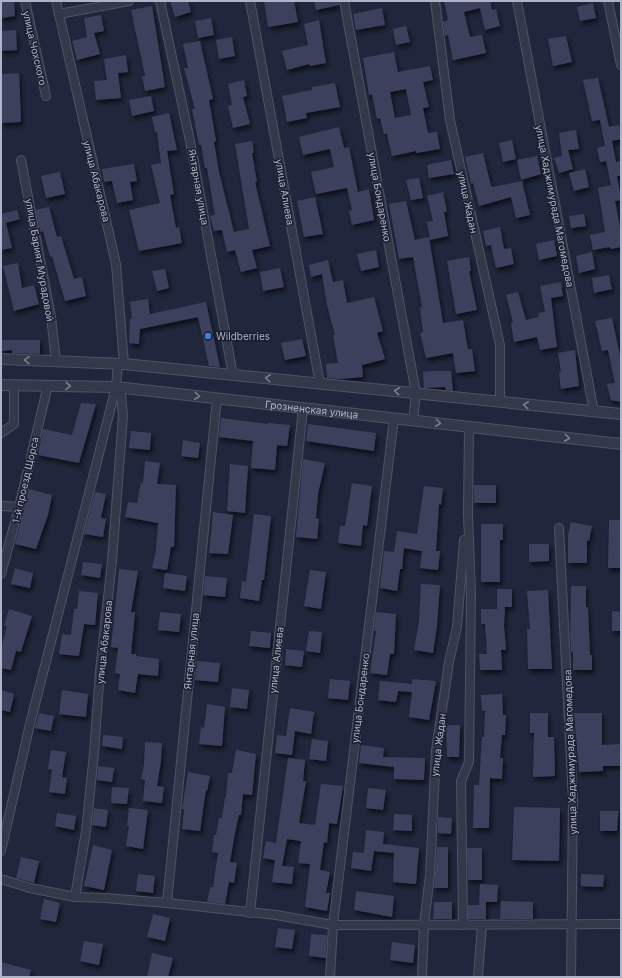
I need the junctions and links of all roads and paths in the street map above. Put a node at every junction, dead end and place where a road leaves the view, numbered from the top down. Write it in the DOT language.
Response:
graph roads {
  1 [pos="24,1"];
  2 [pos="56,1"];
  3 [pos="129,1"];
  4 [pos="160,1"];
  5 [pos="250,1"];
  6 [pos="344,1"];
  7 [pos="434,1"];
  8 [pos="517,1"];
  9 [pos="608,1"];
  10 [pos="59,14"];
  11 [pos="621,65"];
  12 [pos="46,96"];
  13 [pos="21,160"];
  14 [pos="1,359"];
  15 [pos="56,361"];
  16 [pos="121,364"];
  17 [pos="233,375"];
  18 [pos="1,384"];
  19 [pos="320,384"];
  20 [pos="14,385"];
  21 [pos="48,385"];
  22 [pos="116,387"];
  23 [pos="416,393"];
  24 [pos="217,398"];
  25 [pos="500,402"];
  26 [pos="303,408"];
  27 [pos="594,412"];
  28 [pos="621,414"];
  29 [pos="394,418"];
  30 [pos="413,420"];
  31 [pos="469,427"];
  32 [pos="1,433"];
  33 [pos="621,444"];
  34 [pos="1,506"];
  35 [pos="19,507"];
  36 [pos="468,514"];
  37 [pos="559,528"];
  38 [pos="1,574"];
  39 [pos="1,851"];
  40 [pos="1,879"];
  41 [pos="75,897"];
  42 [pos="167,903"];
  43 [pos="250,913"];
  44 [pos="424,924"];
  45 [pos="621,924"];
  46 [pos="333,925"];
  47 [pos="463,925"];
  48 [pos="482,925"];
  49 [pos="573,925"];
  50 [pos="330,977"];
  51 [pos="422,977"];
  52 [pos="478,977"];
  53 [pos="571,977"];
  1 -- 12 [label="street, улица Чохского"];
  2 -- 10 [label="street, улица Абакарова"];
  3 -- 10 [label="street"];
  4 -- 17 [label="street, Янтарная улица"];
  5 -- 19 [label="street, улица Алиева"];
  6 -- 23 [label="street, улица Бондаренко"];
  7 -- 25 [label="street, улица Жадан"];
  8 -- 27 [label="street, улица Хаджимурада Магомедова"];
  9 -- 11 [label="street"];
  10 -- 16 [label="street, улица Абакарова"];
  13 -- 15 [label="street, улица Барият Мурадовой"];
  15 -- 14 [label="street, one-way"];
  15 -- 16 [label="street"];
  16 -- 17 [label="street"];
  16 -- 22 [label="street, улица Абакарова"];
  19 -- 17 [label="street, one-way"];
  18 -- 20 [label="street, Грозненская улица"];
  23 -- 19 [label="street, one-way"];
  20 -- 21 [label="street, Грозненская улица"];
  20 -- 32 [label="street"];
  21 -- 22 [label="street, Грозненская улица, one-way"];
  21 -- 35 [label="street, 1-й проезд Щорса"];
  22 -- 24 [label="street, Грозненская улица, one-way"];
  22 -- 39 [label="street"];
  22 -- 41 [label="street, улица Абакарова"];
  23 -- 25 [label="street"];
  23 -- 30 [label="street, улица Бондаренко"];
  24 -- 26 [label="street, Грозненская улица"];
  24 -- 42 [label="street, Янтарная улица"];
  27 -- 25 [label="street, one-way"];
  26 -- 29 [label="street, Грозненская улица"];
  26 -- 43 [label="street, улица Алиева"];
  27 -- 28 [label="street"];
  29 -- 30 [label="street, Грозненская улица"];
  29 -- 46 [label="street, улица Бондаренко"];
  30 -- 31 [label="street, Грозненская улица, one-way"];
  31 -- 33 [label="street, Грозненская улица, one-way"];
  31 -- 36 [label="street"];
  34 -- 35 [label="street"];
  35 -- 38 [label="street, 1-й проезд Щорса"];
  36 -- 44 [label="street, улица Жадан"];
  36 -- 47 [label="street"];
  37 -- 49 [label="street, улица Хаджимурада Магомедова"];
  40 -- 41 [label="street"];
  41 -- 42 [label="street"];
  42 -- 43 [label="street"];
  43 -- 46 [label="street"];
  44 -- 46 [label="street"];
  44 -- 47 [label="street"];
  44 -- 51 [label="street, улица Жадан"];
  45 -- 49 [label="street"];
  46 -- 50 [label="street, улица Бондаренко"];
  47 -- 48 [label="street"];
  48 -- 49 [label="street"];
  48 -- 52 [label="street"];
  49 -- 53 [label="street, улица Хаджимурада Магомедова"];
}
